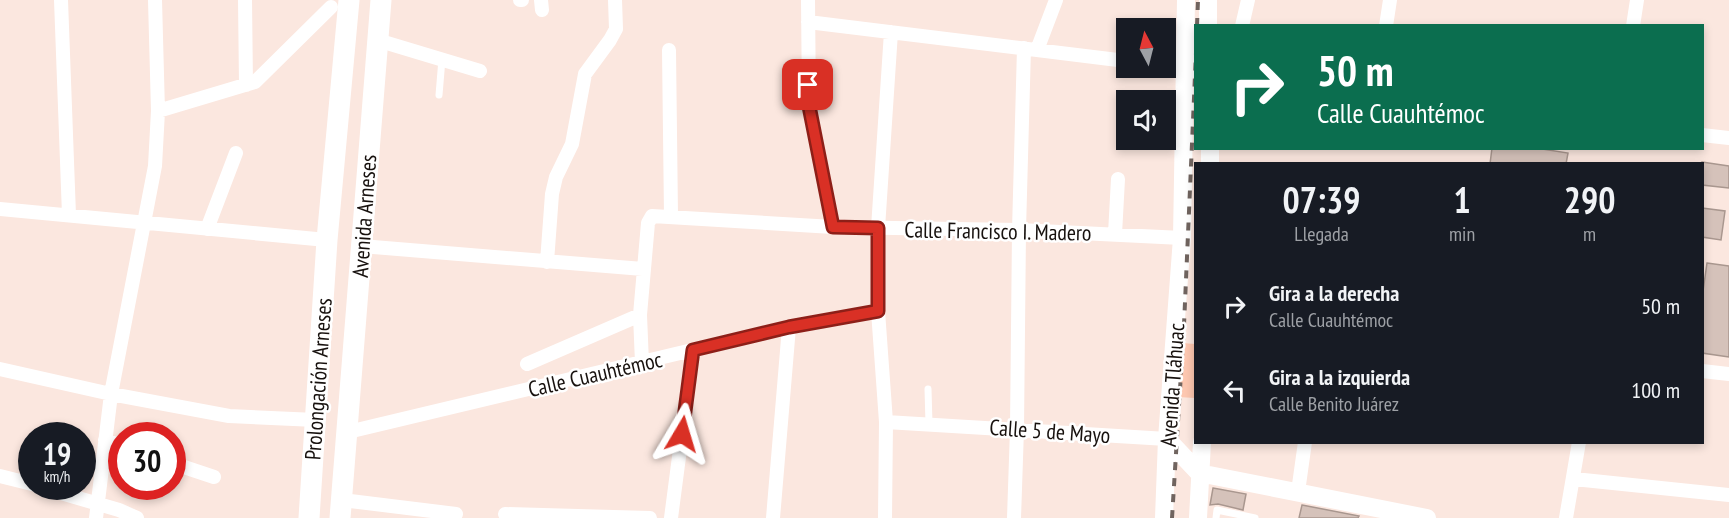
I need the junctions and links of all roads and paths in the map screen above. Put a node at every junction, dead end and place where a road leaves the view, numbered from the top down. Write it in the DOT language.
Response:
graph roads {
  1 [pos="61,0"];
  2 [pos="155,0"];
  3 [pos="245,0"];
  4 [pos="381,0"];
  5 [pos="615,0"];
  6 [pos="808,0"];
  7 [pos="1056,0"];
  8 [pos="1208,0"];
  9 [pos="1248,0"];
  10 [pos="1389,0"];
  11 [pos="1636,0"];
  12 [pos="340,4"];
  13 [pos="1183,10"];
  14 [pos="808,22"];
  15 [pos="1208,24"];
  16 [pos="1242,24"];
  17 [pos="1386,24"];
  18 [pos="1633,24"];
  19 [pos="891,32"];
  20 [pos="377,40"];
  21 [pos="1031,49"];
  22 [pos="669,50"];
  23 [pos="442,59"];
  24 [pos="1116,60"];
  25 [pos="1190,69"];
  26 [pos="480,71"];
  27 [pos="246,85"];
  28 [pos="440,95"];
  29 [pos="158,111"];
  30 [pos="1704,135"];
  31 [pos="1729,138"];
  32 [pos="236,153"];
  33 [pos="1118,179"];
  34 [pos="0,209"];
  35 [pos="69,215"];
  36 [pos="671,216"];
  37 [pos="145,223"];
  38 [pos="833,227"];
  39 [pos="878,228"];
  40 [pos="207,229"];
  41 [pos="1019,230"];
  42 [pos="1115,234"];
  43 [pos="1182,238"];
  44 [pos="321,240"];
  45 [pos="361,246"];
  46 [pos="546,262"];
  47 [pos="644,268"];
  48 [pos="878,311"];
  49 [pos="640,315"];
  50 [pos="789,327"];
  51 [pos="693,350"];
  52 [pos="642,363"];
  53 [pos="526,364"];
  54 [pos="0,369"];
  55 [pos="1704,371"];
  56 [pos="1729,374"];
  57 [pos="928,389"];
  58 [pos="111,394"];
  59 [pos="316,420"];
  60 [pos="886,422"];
  61 [pos="929,424"];
  62 [pos="1017,429"];
  63 [pos="348,432"];
  64 [pos="1167,439"];
  65 [pos="105,440"];
  66 [pos="108,441"];
  67 [pos="1202,444"];
  68 [pos="1305,444"];
  69 [pos="1579,444"];
  70 [pos="186,468"];
  71 [pos="1199,473"];
  72 [pos="0,476"];
  73 [pos="214,477"];
  74 [pos="1574,479"];
  75 [pos="18,480"];
  76 [pos="1298,492"];
  77 [pos="1729,495"];
  78 [pos="87,500"];
  79 [pos="98,503"];
  80 [pos="341,509"];
  81 [pos="1164,510"];
  82 [pos="1198,510"];
  83 [pos="456,514"];
  84 [pos="505,514"];
  85 [pos="96,518"];
  86 [pos="137,518"];
  87 [pos="309,518"];
  88 [pos="650,518"];
  89 [pos="671,518"];
  90 [pos="773,518"];
  91 [pos="885,518"];
  92 [pos="1014,518"];
  93 [pos="1216,518"];
  94 [pos="1255,518"];
  95 [pos="1427,518"];
  96 [pos="1566,518"];
  1 -- 35 [label="street"];
  2 -- 29 [label="street"];
  3 -- 27 [label="street"];
  4 -- 20 [label="main road, Avenida Arneses"];
  5 -- 46 [label="street"];
  6 -- 14 [label="street"];
  7 -- 21 [label="street"];
  8 -- 15 [label="main road"];
  9 -- 16 [label="street"];
  10 -- 17 [label="street"];
  11 -- 18 [label="street"];
  12 -- 27 [label="street"];
  12 -- 44 [label="main road, Avenida Arneses"];
  13 -- 25 [label="main road, Avenida Tláhuac"];
  14 -- 19 [label="street"];
  14 -- 38 [label="street"];
  19 -- 21 [label="street"];
  19 -- 39 [label="street"];
  20 -- 23 [label="street"];
  20 -- 45 [label="main road, Avenida Arneses"];
  21 -- 24 [label="street"];
  21 -- 41 [label="street"];
  22 -- 36 [label="street"];
  23 -- 26 [label="street"];
  23 -- 28 [label="lane"];
  25 -- 43 [label="main road, Avenida Tláhuac"];
  27 -- 29 [label="street"];
  29 -- 37 [label="street"];
  30 -- 31 [label="street"];
  32 -- 40 [label="street"];
  33 -- 42 [label="street"];
  34 -- 35 [label="street"];
  35 -- 37 [label="street"];
  36 -- 38 [label="street, Calle Francisco I. Madero"];
  36 -- 47 [label="street"];
  37 -- 40 [label="street"];
  37 -- 58 [label="street"];
  38 -- 39 [label="street, Calle Francisco I. Madero"];
  39 -- 41 [label="street, Calle Francisco I. Madero"];
  39 -- 48 [label="street"];
  40 -- 44 [label="street"];
  41 -- 42 [label="street, Calle Francisco I. Madero"];
  41 -- 62 [label="street"];
  42 -- 43 [label="street, Calle Francisco I. Madero"];
  43 -- 64 [label="main road, Avenida Tláhuac"];
  44 -- 59 [label="main road, Prolongación Arneses"];
  45 -- 46 [label="street"];
  45 -- 63 [label="main road, Avenida Arneses"];
  46 -- 47 [label="street"];
  47 -- 49 [label="street"];
  48 -- 50 [label="street, Calle Cuauhtémoc"];
  48 -- 60 [label="street"];
  49 -- 52 [label="street"];
  49 -- 53 [label="street"];
  50 -- 51 [label="street, Calle Cuauhtémoc"];
  50 -- 90 [label="street"];
  51 -- 52 [label="street, Calle Cuauhtémoc"];
  51 -- 89 [label="street"];
  52 -- 63 [label="street, Calle Cuauhtémoc"];
  54 -- 58 [label="street"];
  55 -- 56 [label="street"];
  57 -- 61 [label="lane"];
  58 -- 59 [label="street"];
  58 -- 65 [label="street"];
  59 -- 87 [label="main road, Prolongación Arneses"];
  60 -- 61 [label="street, Calle 5 de Mayo"];
  60 -- 91 [label="street"];
  61 -- 62 [label="street, Calle 5 de Mayo"];
  62 -- 64 [label="street, Calle 5 de Mayo"];
  62 -- 92 [label="street"];
  63 -- 80 [label="main road, Prolongación Arneses"];
  64 -- 71 [label="main road"];
  64 -- 81 [label="main road, Avenida Tláhuac"];
  65 -- 66 [label="street"];
  65 -- 79 [label="street"];
  67 -- 71 [label="main road, Avenida Tláhuac"];
  68 -- 76 [label="street"];
  69 -- 74 [label="street"];
  70 -- 73 [label="street"];
  71 -- 76 [label="main road"];
  71 -- 82 [label="main road, Avenida Tláhuac"];
  72 -- 75 [label="street"];
  74 -- 77 [label="street"];
  74 -- 96 [label="street"];
  76 -- 95 [label="main road"];
  78 -- 79 [label="street"];
  79 -- 85 [label="street"];
  79 -- 86 [label="street"];
  80 -- 83 [label="street"];
  81 -- 82 [label="main road"];
  84 -- 88 [label="street"];
  93 -- 94 [label="lane"];
}
